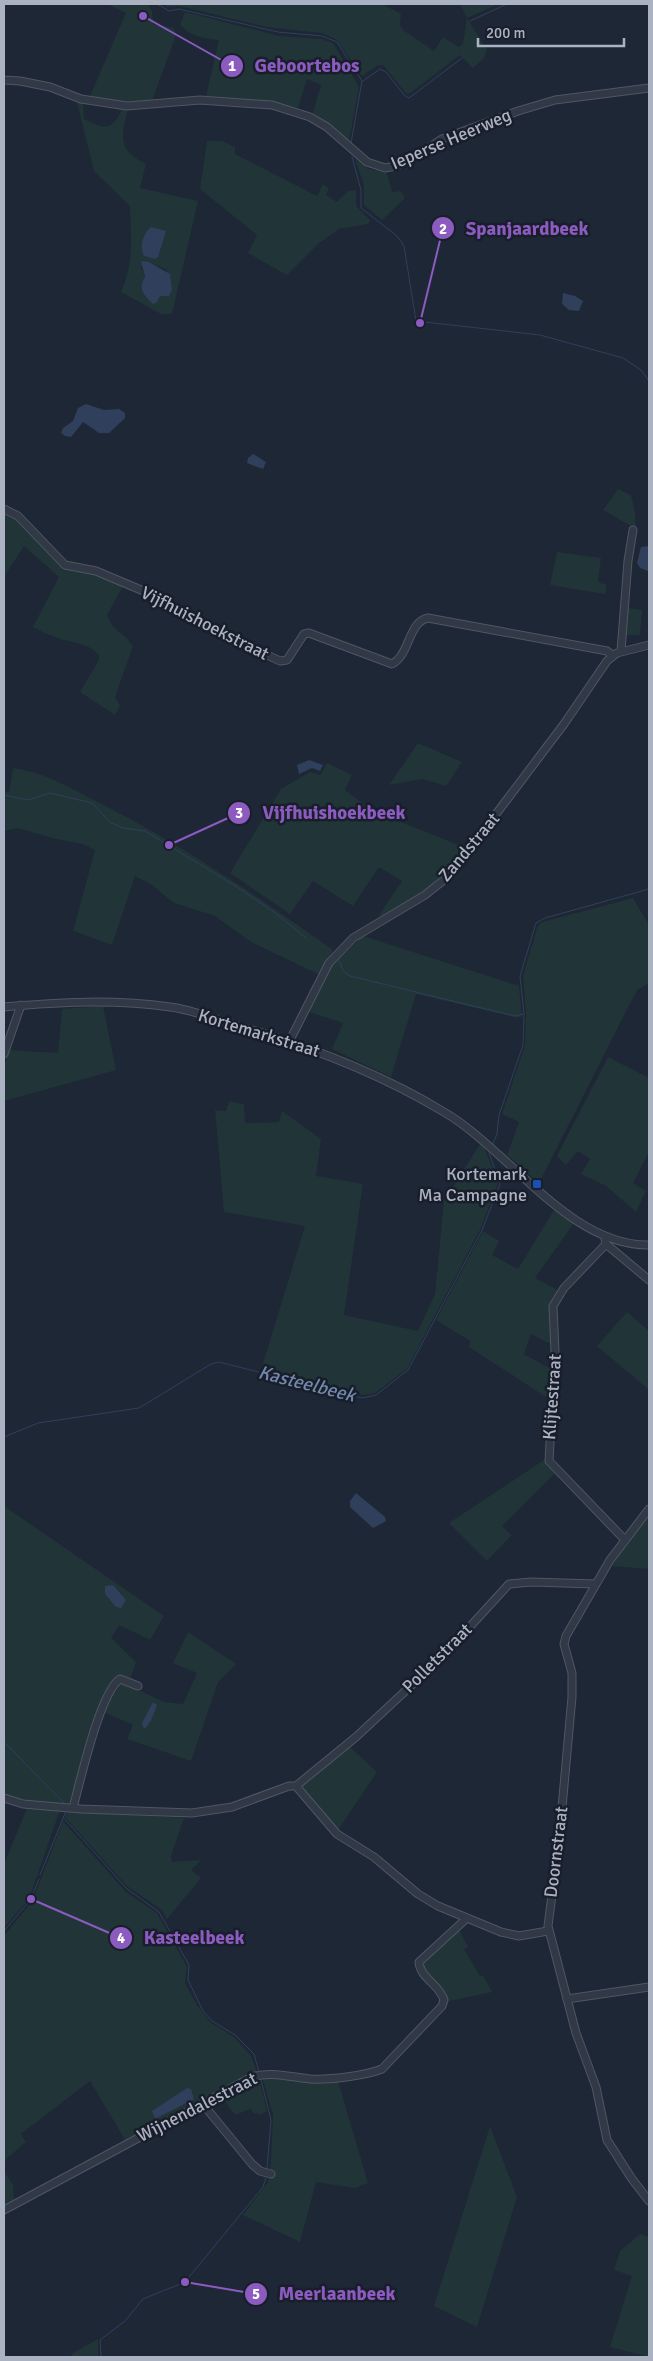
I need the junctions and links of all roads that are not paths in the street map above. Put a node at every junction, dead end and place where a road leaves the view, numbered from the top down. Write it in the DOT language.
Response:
graph roads {
  1 [pos="4,80"];
  2 [pos="649,88"];
  3 [pos="4,509"];
  4 [pos="633,530"];
  5 [pos="649,645"];
  6 [pos="621,651"];
  7 [pos="612,655"];
  8 [pos="21,1005"];
  9 [pos="4,1007"];
  10 [pos="290,1040"];
  11 [pos="4,1054"];
  12 [pos="606,1240"];
  13 [pos="649,1245"];
  14 [pos="649,1280"];
  15 [pos="649,1509"];
  16 [pos="624,1539"];
  17 [pos="595,1584"];
  18 [pos="138,1686"];
  19 [pos="296,1786"];
  20 [pos="4,1798"];
  21 [pos="73,1808"];
  22 [pos="467,1918"];
  23 [pos="548,1931"];
  24 [pos="649,1987"];
  25 [pos="567,1999"];
  26 [pos="202,2103"];
  27 [pos="271,2174"];
  28 [pos="649,2201"];
  29 [pos="4,2210"];
  1 -- 2 [label="street, Ieperse Heerweg"];
  3 -- 7 [label="street, Vijfhuishoekstraat"];
  4 -- 6 [label="street"];
  5 -- 6 [label="street"];
  6 -- 7 [label="street"];
  7 -- 10 [label="street, Zandstraat"];
  8 -- 9 [label="street, Kortemarkstraat"];
  8 -- 10 [label="street, Kortemarkstraat"];
  8 -- 11 [label="street"];
  10 -- 12 [label="street, Kortemarkstraat"];
  12 -- 13 [label="street"];
  12 -- 14 [label="street"];
  12 -- 16 [label="street, Klijtestraat"];
  15 -- 16 [label="street, Doornstraat"];
  16 -- 17 [label="street, Doornstraat"];
  17 -- 19 [label="street, Polletstraat"];
  17 -- 23 [label="street, Doornstraat"];
  18 -- 21 [label="street"];
  19 -- 21 [label="street, Polletstraat"];
  19 -- 22 [label="street"];
  20 -- 21 [label="street, Polletstraat"];
  22 -- 23 [label="street"];
  22 -- 26 [label="street, Wijnendalestraat"];
  23 -- 25 [label="street, Doornstraat"];
  24 -- 25 [label="street"];
  25 -- 28 [label="street, Doornstraat"];
  26 -- 27 [label="street"];
  26 -- 29 [label="street, Wijnendalestraat"];
}
